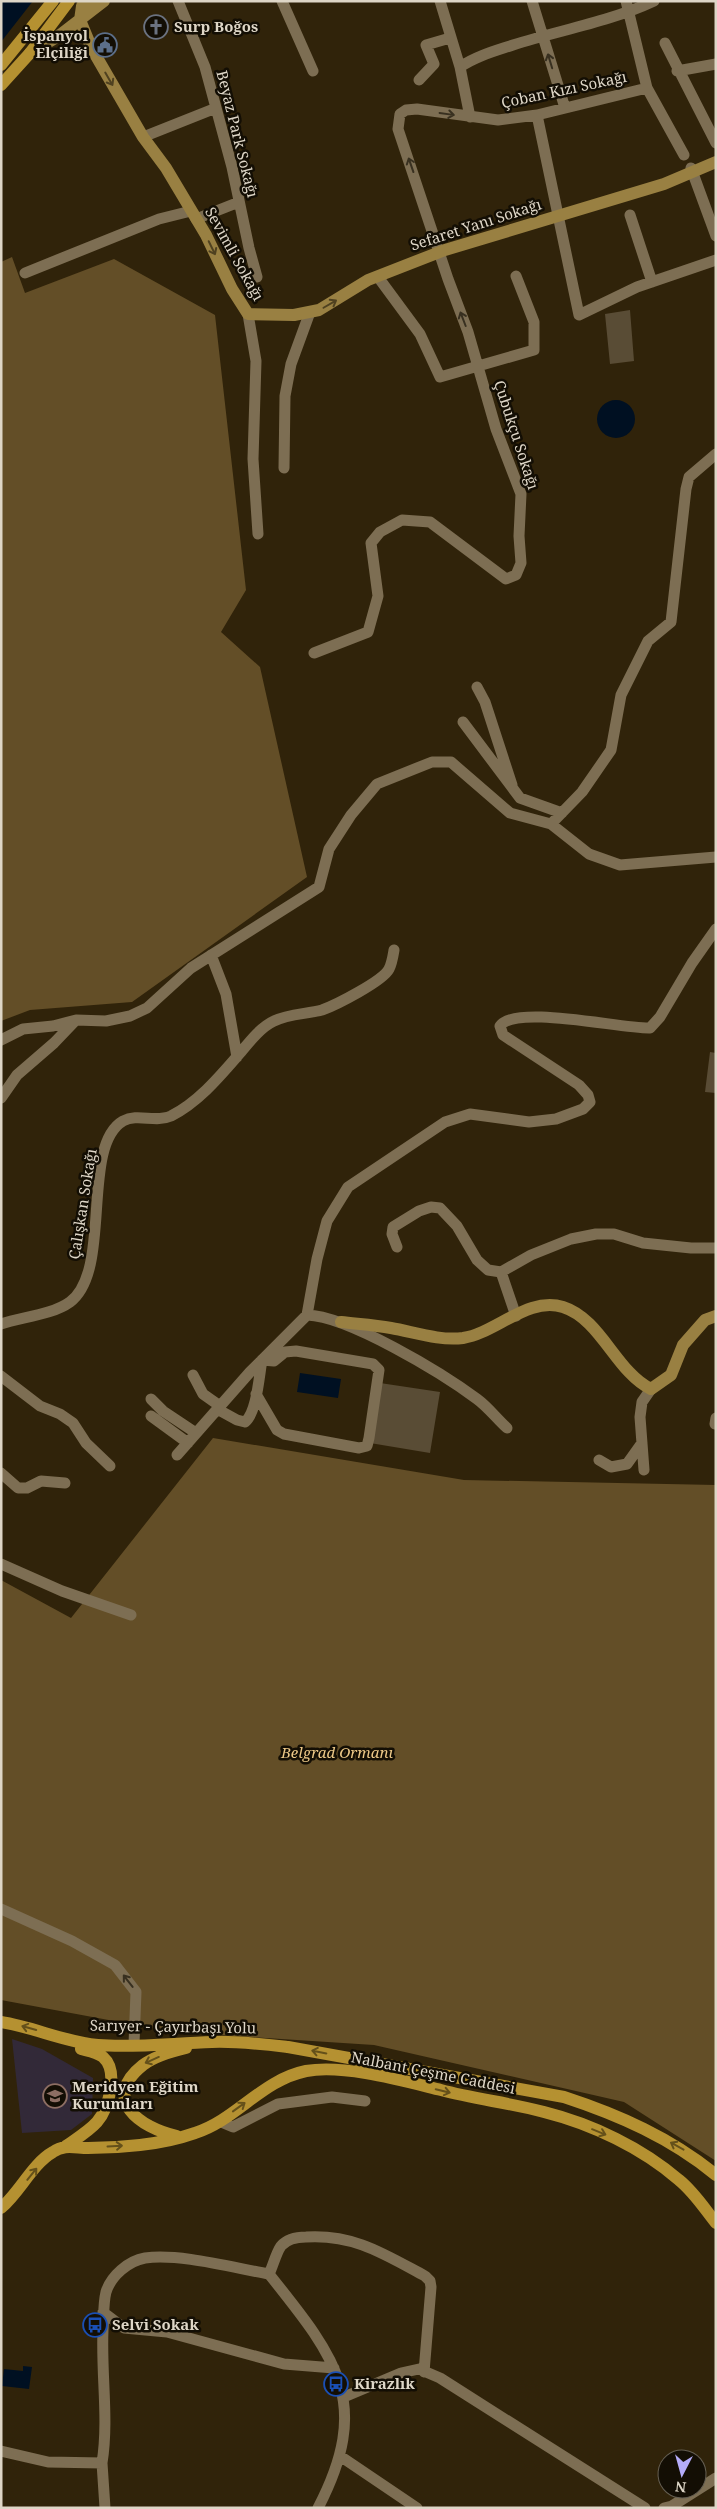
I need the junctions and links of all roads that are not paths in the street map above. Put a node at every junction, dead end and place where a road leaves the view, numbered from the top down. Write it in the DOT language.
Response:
graph roads {
  1 [pos="53,1"];
  2 [pos="69,1"];
  3 [pos="87,1"];
  4 [pos="104,1"];
  5 [pos="178,1"];
  6 [pos="282,1"];
  7 [pos="440,1"];
  8 [pos="532,1"];
  9 [pos="626,1"];
  10 [pos="654,1"];
  11 [pos="628,13"];
  12 [pos="80,20"];
  13 [pos="542,36"];
  14 [pos="450,38"];
  15 [pos="665,43"];
  16 [pos="30,53"];
  17 [pos="716,64"];
  18 [pos="1,65"];
  19 [pos="460,67"];
  20 [pos="313,71"];
  21 [pos="677,71"];
  22 [pos="418,80"];
  23 [pos="1,85"];
  24 [pos="647,88"];
  25 [pos="216,108"];
  26 [pos="565,108"];
  27 [pos="400,114"];
  28 [pos="537,115"];
  29 [pos="470,117"];
  30 [pos="143,137"];
  31 [pos="716,143"];
  32 [pos="684,155"];
  33 [pos="716,162"];
  34 [pos="692,170"];
  35 [pos="239,202"];
  36 [pos="193,215"];
  37 [pos="559,215"];
  38 [pos="630,215"];
  39 [pos="716,236"];
  40 [pos="440,252"];
  41 [pos="716,260"];
  42 [pos="25,273"];
  43 [pos="516,276"];
  44 [pos="258,277"];
  45 [pos="378,277"];
  46 [pos="652,282"];
  47 [pos="310,312"];
  48 [pos="248,314"];
  49 [pos="478,365"];
  50 [pos="716,454"];
  51 [pos="284,468"];
  52 [pos="258,534"];
  53 [pos="314,653"];
  54 [pos="477,687"];
  55 [pos="463,722"];
  56 [pos="513,789"];
  57 [pos="562,813"];
  58 [pos="551,824"];
  59 [pos="716,857"];
  60 [pos="716,929"];
  61 [pos="394,950"];
  62 [pos="211,955"];
  63 [pos="76,1020"];
  64 [pos="1,1040"];
  65 [pos="237,1057"];
  66 [pos="1,1098"];
  67 [pos="398,1247"];
  68 [pos="716,1248"];
  69 [pos="501,1272"];
  70 [pos="307,1315"];
  71 [pos="516,1316"];
  72 [pos="716,1316"];
  73 [pos="342,1322"];
  74 [pos="1,1324"];
  75 [pos="262,1360"];
  76 [pos="1,1376"];
  77 [pos="193,1376"];
  78 [pos="651,1389"];
  79 [pos="256,1394"];
  80 [pos="151,1398"];
  81 [pos="218,1408"];
  82 [pos="151,1416"];
  83 [pos="507,1428"];
  84 [pos="196,1433"];
  85 [pos="188,1443"];
  86 [pos="642,1443"];
  87 [pos="177,1455"];
  88 [pos="599,1460"];
  89 [pos="110,1466"];
  90 [pos="644,1470"];
  91 [pos="1,1473"];
  92 [pos="65,1483"];
  93 [pos="1,1564"];
  94 [pos="131,1615"];
  95 [pos="1,1909"];
  96 [pos="1,2022"];
  97 [pos="56,2036"];
  98 [pos="197,2042"];
  99 [pos="134,2044"];
  100 [pos="365,2101"];
  101 [pos="221,2122"];
  102 [pos="181,2137"];
  103 [pos="66,2146"];
  104 [pos="716,2175"];
  105 [pos="1,2208"];
  106 [pos="716,2223"];
  107 [pos="269,2274"];
  108 [pos="104,2312"];
  109 [pos="334,2368"];
  110 [pos="424,2372"];
  111 [pos="344,2398"];
  112 [pos="1,2451"];
  113 [pos="340,2456"];
  114 [pos="102,2464"];
  115 [pos="716,2478"];
  116 [pos="105,2508"];
  117 [pos="318,2508"];
  118 [pos="417,2508"];
  119 [pos="645,2508"];
  120 [pos="664,2508"];
  1 -- 18 [label="main road"];
  2 -- 16 [label="main road"];
  3 -- 12 [label="street"];
  4 -- 12 [label="street"];
  5 -- 25 [label="street, Beyaz Park Sokağı"];
  6 -- 20 [label="street"];
  7 -- 14 [label="street"];
  8 -- 13 [label="street"];
  9 -- 11 [label="street"];
  10 -- 11 [label="street"];
  11 -- 13 [label="street"];
  11 -- 24 [label="street"];
  12 -- 16 [label="street"];
  12 -- 30 [label="street, Sevimli Sokağı, one-way"];
  13 -- 19 [label="street"];
  26 -- 13 [label="street, one-way"];
  14 -- 19 [label="street"];
  14 -- 22 [label="street"];
  15 -- 21 [label="street"];
  16 -- 23 [label="main road"];
  17 -- 21 [label="street"];
  19 -- 29 [label="street"];
  21 -- 31 [label="street"];
  24 -- 26 [label="street, Çoban Kızı Sokağı"];
  24 -- 32 [label="street"];
  25 -- 30 [label="street"];
  25 -- 35 [label="street, Beyaz Park Sokağı"];
  26 -- 28 [label="street, Çoban Kızı Sokağı"];
  27 -- 29 [label="street, Çoban Kızı Sokağı, one-way"];
  40 -- 27 [label="street, Çubukçu Sokağı, one-way"];
  28 -- 29 [label="street, Çoban Kızı Sokağı"];
  28 -- 37 [label="street"];
  30 -- 36 [label="street, Sevimli Sokağı"];
  33 -- 34 [label="street, Sefaret Yanı Sokağı"];
  34 -- 37 [label="street, Sefaret Yanı Sokağı"];
  34 -- 39 [label="street"];
  35 -- 36 [label="street"];
  35 -- 44 [label="street, Beyaz Park Sokağı"];
  36 -- 42 [label="street"];
  36 -- 48 [label="street, Sevimli Sokağı, one-way"];
  37 -- 40 [label="street, Sefaret Yanı Sokağı"];
  37 -- 46 [label="street"];
  38 -- 46 [label="street"];
  40 -- 45 [label="street, Sefaret Yanı Sokağı"];
  49 -- 40 [label="street, Çubukçu Sokağı, one-way"];
  41 -- 46 [label="street"];
  43 -- 49 [label="street"];
  47 -- 45 [label="street, Sefaret Yanı Sokağı, one-way"];
  45 -- 49 [label="street"];
  47 -- 48 [label="street, Sefaret Yanı Sokağı"];
  47 -- 51 [label="street"];
  48 -- 52 [label="street, Sevimli Sokağı"];
  49 -- 53 [label="street, Çubukçu Sokağı"];
  50 -- 57 [label="street"];
  54 -- 56 [label="street"];
  55 -- 56 [label="street"];
  56 -- 57 [label="street"];
  57 -- 58 [label="street"];
  58 -- 59 [label="street"];
  58 -- 62 [label="street"];
  60 -- 70 [label="street"];
  61 -- 65 [label="street, Çalışkan Sokağı"];
  62 -- 63 [label="street"];
  62 -- 65 [label="street"];
  63 -- 64 [label="street"];
  63 -- 66 [label="street"];
  65 -- 74 [label="street, Çalışkan Sokağı"];
  67 -- 69 [label="street"];
  68 -- 69 [label="street"];
  69 -- 71 [label="street"];
  70 -- 73 [label="street"];
  70 -- 75 [label="street"];
  71 -- 73 [label="street"];
  71 -- 78 [label="street"];
  72 -- 78 [label="street"];
  73 -- 83 [label="street"];
  75 -- 79 [label="street"];
  75 -- 79 [label="street"];
  75 -- 81 [label="street"];
  76 -- 89 [label="street"];
  77 -- 81 [label="street"];
  78 -- 86 [label="street"];
  79 -- 81 [label="street"];
  80 -- 84 [label="street"];
  81 -- 84 [label="street"];
  82 -- 85 [label="street"];
  84 -- 85 [label="street"];
  85 -- 87 [label="street"];
  86 -- 88 [label="street"];
  86 -- 90 [label="street"];
  91 -- 92 [label="street"];
  93 -- 94 [label="street"];
  99 -- 95 [label="street, one-way"];
  97 -- 96 [label="main road, one-way"];
  97 -- 99 [label="main road, Sarıyer - Çayırbaşı Yolu"];
  97 -- 103 [label="main road"];
  98 -- 99 [label="main road, Sarıyer - Çayırbaşı Yolu"];
  98 -- 102 [label="main road, one-way"];
  104 -- 98 [label="main road, Sarıyer - Çayırbaşı Yolu, one-way"];
  100 -- 101 [label="street"];
  101 -- 102 [label="main road, Nalbant Çeşme Caddesi"];
  101 -- 106 [label="main road, Nalbant Çeşme Caddesi, one-way"];
  103 -- 102 [label="main road, Nalbant Çeşme Caddesi, one-way"];
  105 -- 103 [label="main road, one-way"];
  107 -- 108 [label="street"];
  107 -- 109 [label="street"];
  107 -- 110 [label="street"];
  108 -- 109 [label="street"];
  108 -- 114 [label="street"];
  109 -- 111 [label="street"];
  110 -- 111 [label="street"];
  110 -- 119 [label="street"];
  111 -- 113 [label="street"];
  112 -- 114 [label="street"];
  113 -- 117 [label="street"];
  113 -- 118 [label="street"];
  114 -- 116 [label="street"];
  115 -- 120 [label="street"];
}
